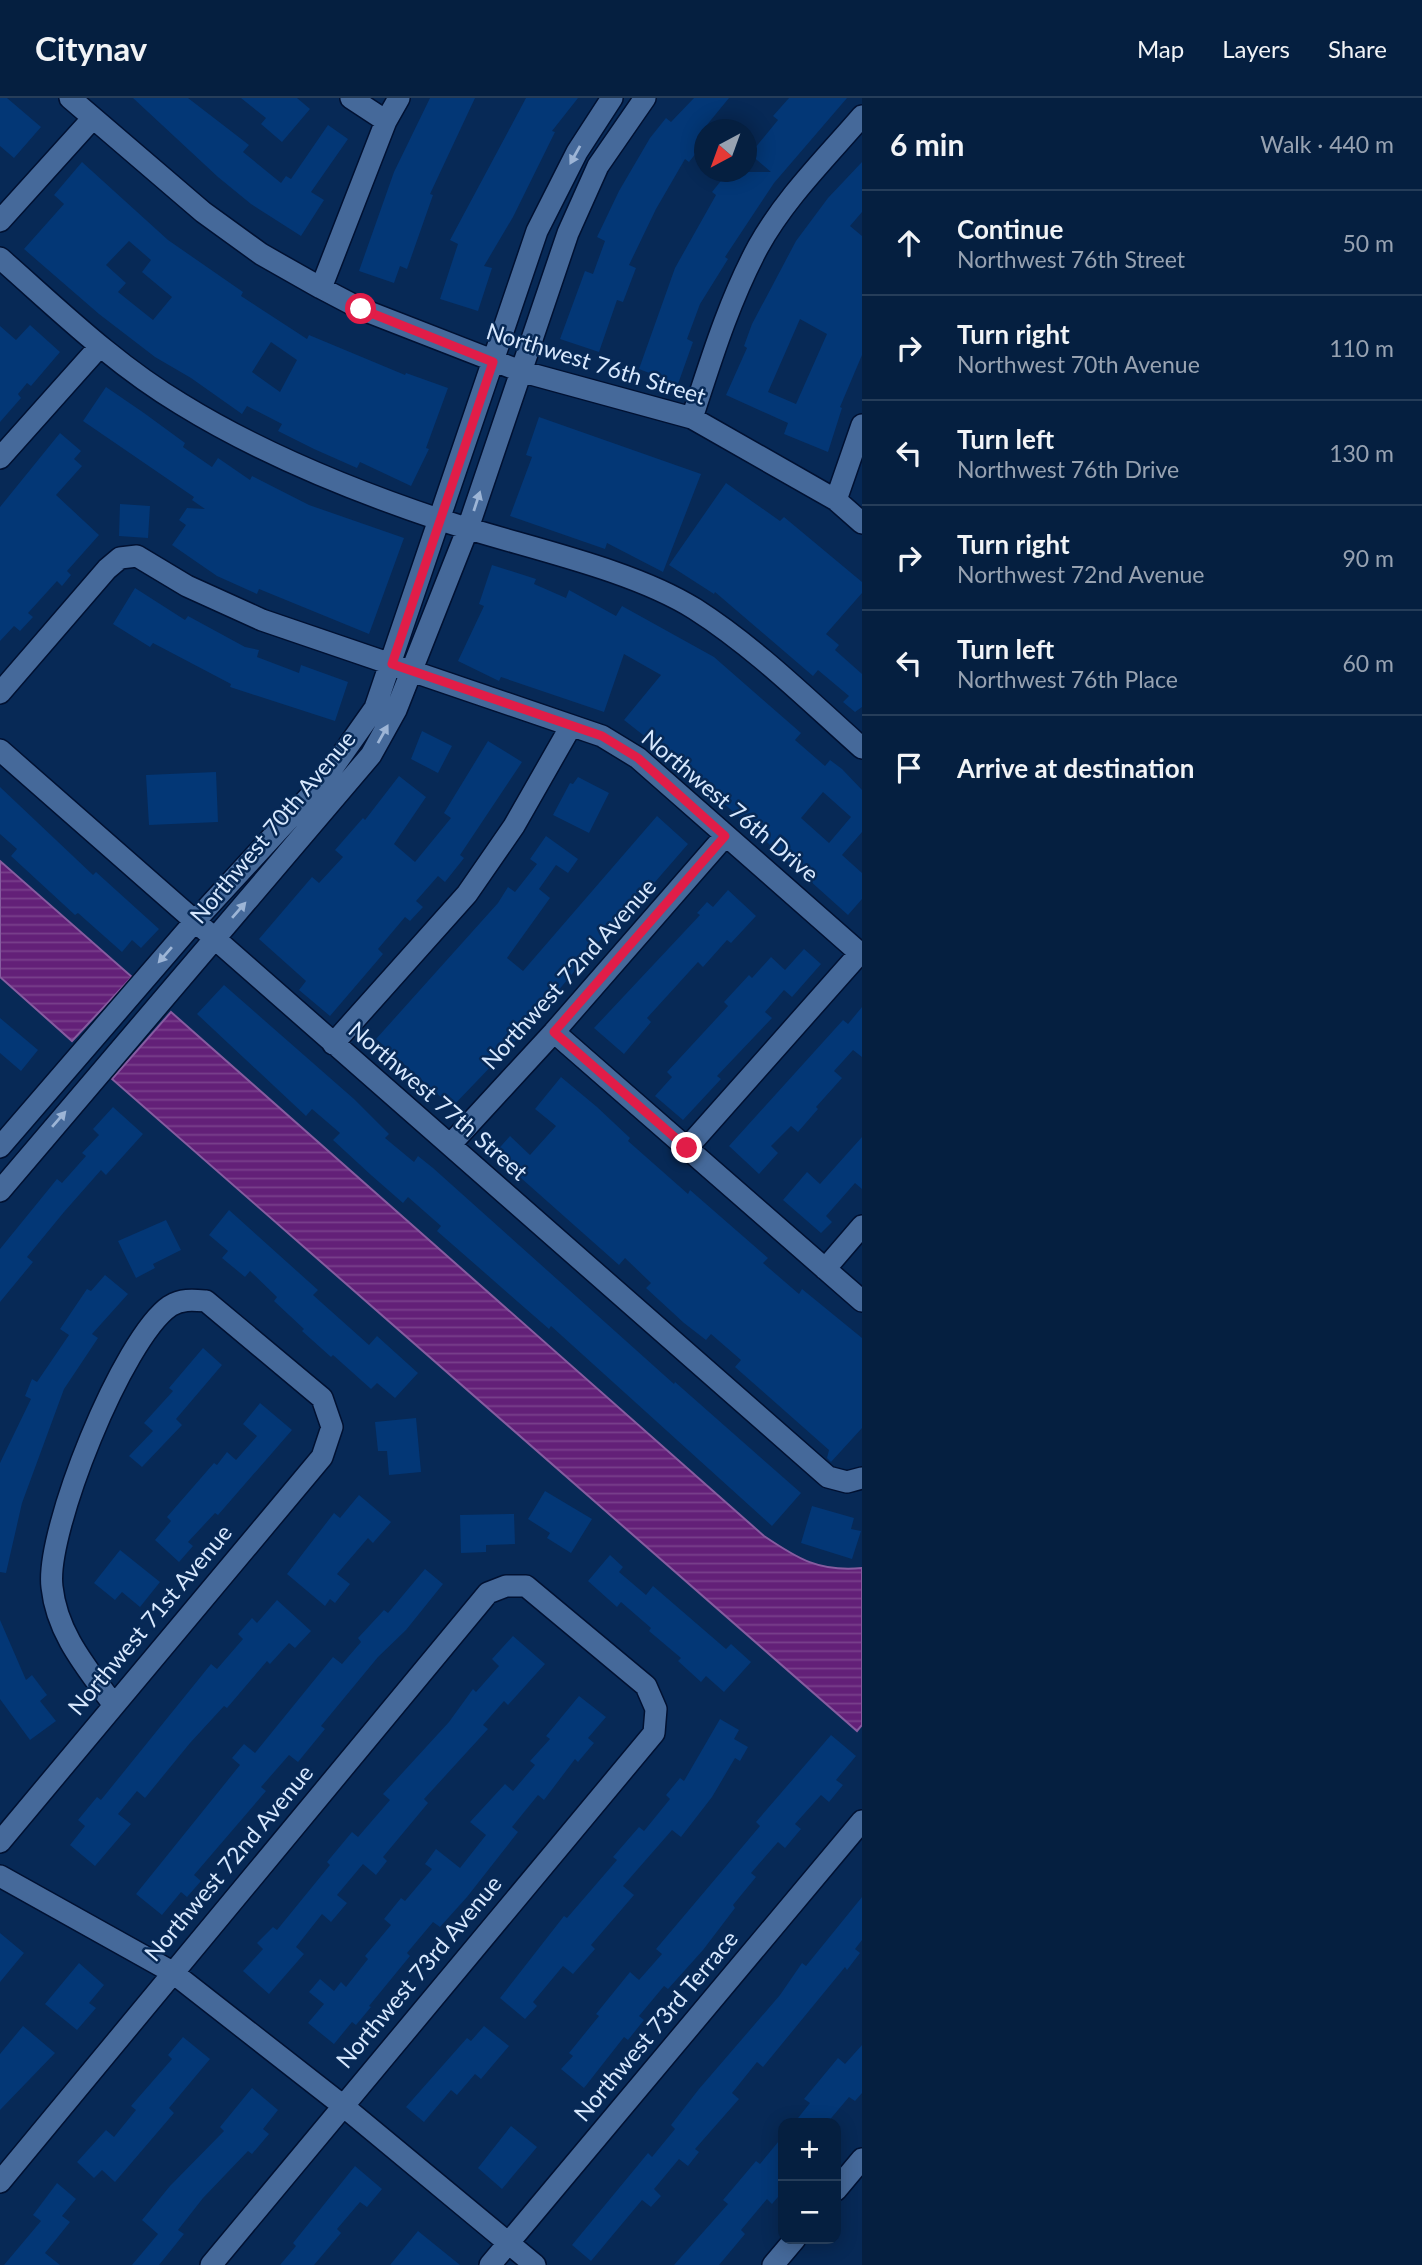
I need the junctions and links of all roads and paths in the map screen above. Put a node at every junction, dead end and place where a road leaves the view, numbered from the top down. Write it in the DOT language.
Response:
graph roads {
  1 [pos="70,98"];
  2 [pos="351,98"];
  3 [pos="400,98"];
  4 [pos="612,98"];
  5 [pos="645,98"];
  6 [pos="862,116"];
  7 [pos="93,118"];
  8 [pos="386,121"];
  9 [pos="0,221"];
  10 [pos="0,258"];
  11 [pos="321,288"];
  12 [pos="100,346"];
  13 [pos="493,362"];
  14 [pos="520,371"];
  15 [pos="692,418"];
  16 [pos="862,425"];
  17 [pos="0,458"];
  18 [pos="836,500"];
  19 [pos="440,520"];
  20 [pos="862,523"];
  21 [pos="468,528"];
  22 [pos="401,668"];
  23 [pos="0,693"];
  24 [pos="571,726"];
  25 [pos="862,748"];
  26 [pos="0,750"];
  27 [pos="725,836"];
  28 [pos="196,920"];
  29 [pos="214,938"];
  30 [pos="861,954"];
  31 [pos="554,1032"];
  32 [pos="333,1044"];
  33 [pos="4,1134"];
  34 [pos="450,1145"];
  35 [pos="687,1148"];
  36 [pos="32,1150"];
  37 [pos="0,1191"];
  38 [pos="862,1226"];
  39 [pos="825,1269"];
  40 [pos="862,1301"];
  41 [pos="855,1480"];
  42 [pos="113,1704"];
  43 [pos="656,1709"];
  44 [pos="862,1821"];
  45 [pos="0,1842"];
  46 [pos="0,1875"];
  47 [pos="172,1972"];
  48 [pos="342,2105"];
  49 [pos="862,2159"];
  50 [pos="0,2182"];
  51 [pos="841,2184"];
  52 [pos="508,2243"];
  53 [pos="791,2244"];
  54 [pos="211,2265"];
  55 [pos="490,2265"];
  56 [pos="535,2265"];
  57 [pos="773,2265"];
  1 -- 7 [label="street, Northwest 76th Street"];
  2 -- 8 [label="street"];
  3 -- 8 [label="street"];
  4 -- 13 [label="street, Northwest 70th Avenue, one-way"];
  5 -- 14 [label="street, Northwest 70th Avenue"];
  6 -- 15 [label="street"];
  7 -- 9 [label="street"];
  7 -- 11 [label="street, Northwest 76th Street"];
  8 -- 11 [label="street"];
  10 -- 12 [label="street"];
  11 -- 13 [label="street, Northwest 76th Street"];
  12 -- 17 [label="street"];
  12 -- 19 [label="street"];
  13 -- 14 [label="street, Northwest 76th Street"];
  13 -- 19 [label="street, Northwest 70th Avenue"];
  14 -- 15 [label="street, Northwest 76th Street"];
  21 -- 14 [label="street, Northwest 70th Avenue, one-way"];
  15 -- 18 [label="street, Northwest 76th Street"];
  16 -- 18 [label="street"];
  18 -- 20 [label="street, Northwest 76th Street"];
  19 -- 21 [label="street"];
  19 -- 22 [label="street, Northwest 70th Avenue"];
  21 -- 22 [label="street, Northwest 70th Avenue"];
  21 -- 25 [label="street"];
  22 -- 23 [label="street, Northwest 76th Drive"];
  22 -- 24 [label="street, Northwest 76th Drive"];
  22 -- 28 [label="street, Northwest 70th Avenue"];
  29 -- 22 [label="street, Northwest 70th Avenue, one-way"];
  24 -- 27 [label="street, Northwest 76th Drive"];
  24 -- 32 [label="street"];
  26 -- 28 [label="street, Northwest 77th Street"];
  27 -- 30 [label="street, Northwest 76th Drive"];
  27 -- 31 [label="street, Northwest 72nd Avenue"];
  28 -- 29 [label="street, Northwest 77th Street"];
  28 -- 33 [label="street, Northwest 70th Avenue, one-way"];
  29 -- 32 [label="street, Northwest 77th Street"];
  36 -- 29 [label="street, Northwest 70th Avenue, one-way"];
  30 -- 35 [label="street"];
  31 -- 34 [label="street, Northwest 72nd Avenue"];
  31 -- 35 [label="street"];
  32 -- 34 [label="street, Northwest 77th Street"];
  33 -- 36 [label="street"];
  34 -- 41 [label="street, Northwest 77th Street"];
  35 -- 39 [label="street"];
  36 -- 37 [label="street, Northwest 70th Avenue"];
  38 -- 39 [label="street"];
  39 -- 40 [label="street"];
  42 -- 42 [label="street, Northwest 71st Avenue"];
  42 -- 45 [label="street, Northwest 71st Avenue"];
  43 -- 47 [label="street, Northwest 72nd Avenue"];
  43 -- 48 [label="street, Northwest 73rd Avenue"];
  44 -- 52 [label="street, Northwest 73rd Terrace"];
  46 -- 47 [label="street"];
  47 -- 48 [label="street"];
  47 -- 50 [label="street, Northwest 72nd Avenue"];
  48 -- 52 [label="street"];
  48 -- 54 [label="street, Northwest 73rd Avenue"];
  49 -- 51 [label="street"];
  52 -- 55 [label="street, Northwest 73rd Terrace"];
  52 -- 56 [label="street"];
  53 -- 57 [label="street"];
}
